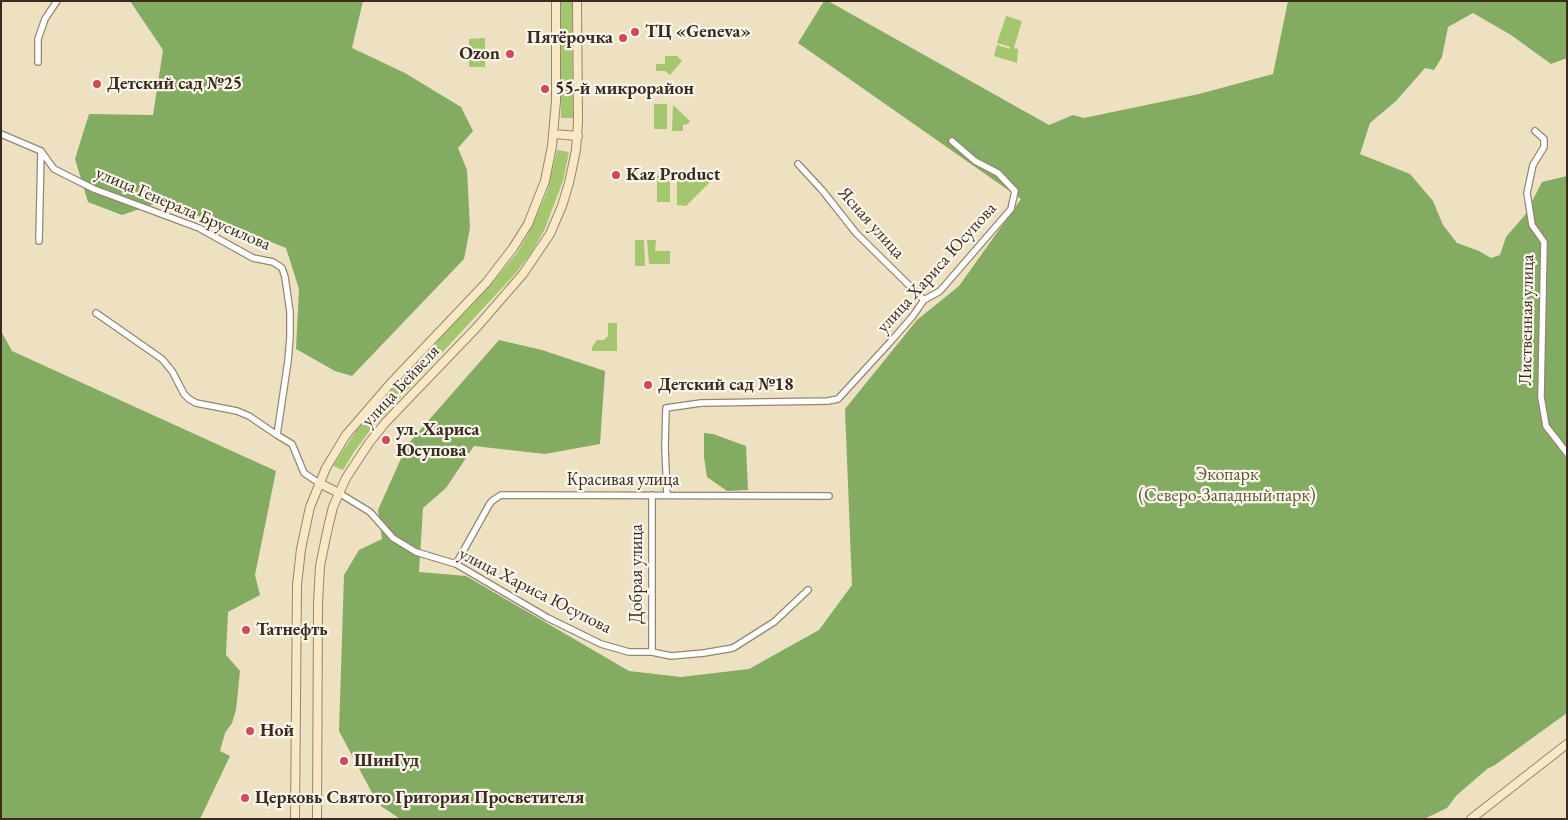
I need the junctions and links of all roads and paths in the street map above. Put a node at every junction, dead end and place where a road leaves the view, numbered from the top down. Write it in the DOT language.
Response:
graph roads {
  1 [pos="57,1"];
  2 [pos="556,1"];
  3 [pos="578,1"];
  4 [pos="38,62"];
  5 [pos="1535,131"];
  6 [pos="1,134"];
  7 [pos="554,134"];
  8 [pos="578,136"];
  9 [pos="952,140"];
  10 [pos="41,151"];
  11 [pos="798,164"];
  12 [pos="39,241"];
  13 [pos="924,300"];
  14 [pos="96,313"];
  15 [pos="277,435"];
  16 [pos="1567,453"];
  17 [pos="319,483"];
  18 [pos="339,493"];
  19 [pos="652,495"];
  20 [pos="668,495"];
  21 [pos="828,496"];
  22 [pos="456,564"];
  23 [pos="808,590"];
  24 [pos="652,652"];
  25 [pos="1567,744"];
  26 [pos="295,819"];
  27 [pos="317,819"];
  28 [pos="1471,819"];
  1 -- 4 [label="street"];
  2 -- 7 [label="main road, улица Бейвеля"];
  3 -- 8 [label="main road, улица Бейвеля"];
  5 -- 16 [label="street, Лиственная улица"];
  6 -- 10 [label="street, улица Генерала Брусилова"];
  7 -- 8 [label="main road"];
  7 -- 17 [label="main road, улица Бейвеля"];
  8 -- 18 [label="main road, улица Бейвеля"];
  9 -- 13 [label="street, улица Хариса Юсупова"];
  10 -- 12 [label="street"];
  10 -- 15 [label="street, улица Генерала Брусилова"];
  11 -- 13 [label="street, Ясная улица"];
  13 -- 20 [label="street, улица Хариса Юсупова"];
  14 -- 15 [label="street"];
  15 -- 17 [label="street"];
  17 -- 18 [label="main road"];
  17 -- 26 [label="main road, улица Бейвеля"];
  18 -- 22 [label="street, улица Хариса Юсупова"];
  18 -- 27 [label="main road, улица Бейвеля"];
  19 -- 20 [label="street, Красивая улица"];
  19 -- 22 [label="street, Красивая улица"];
  19 -- 24 [label="street, Добрая улица"];
  20 -- 21 [label="street, Красивая улица"];
  22 -- 24 [label="street, улица Хариса Юсупова"];
  23 -- 24 [label="street, улица Хариса Юсупова"];
  25 -- 28 [label="main road"];
}
